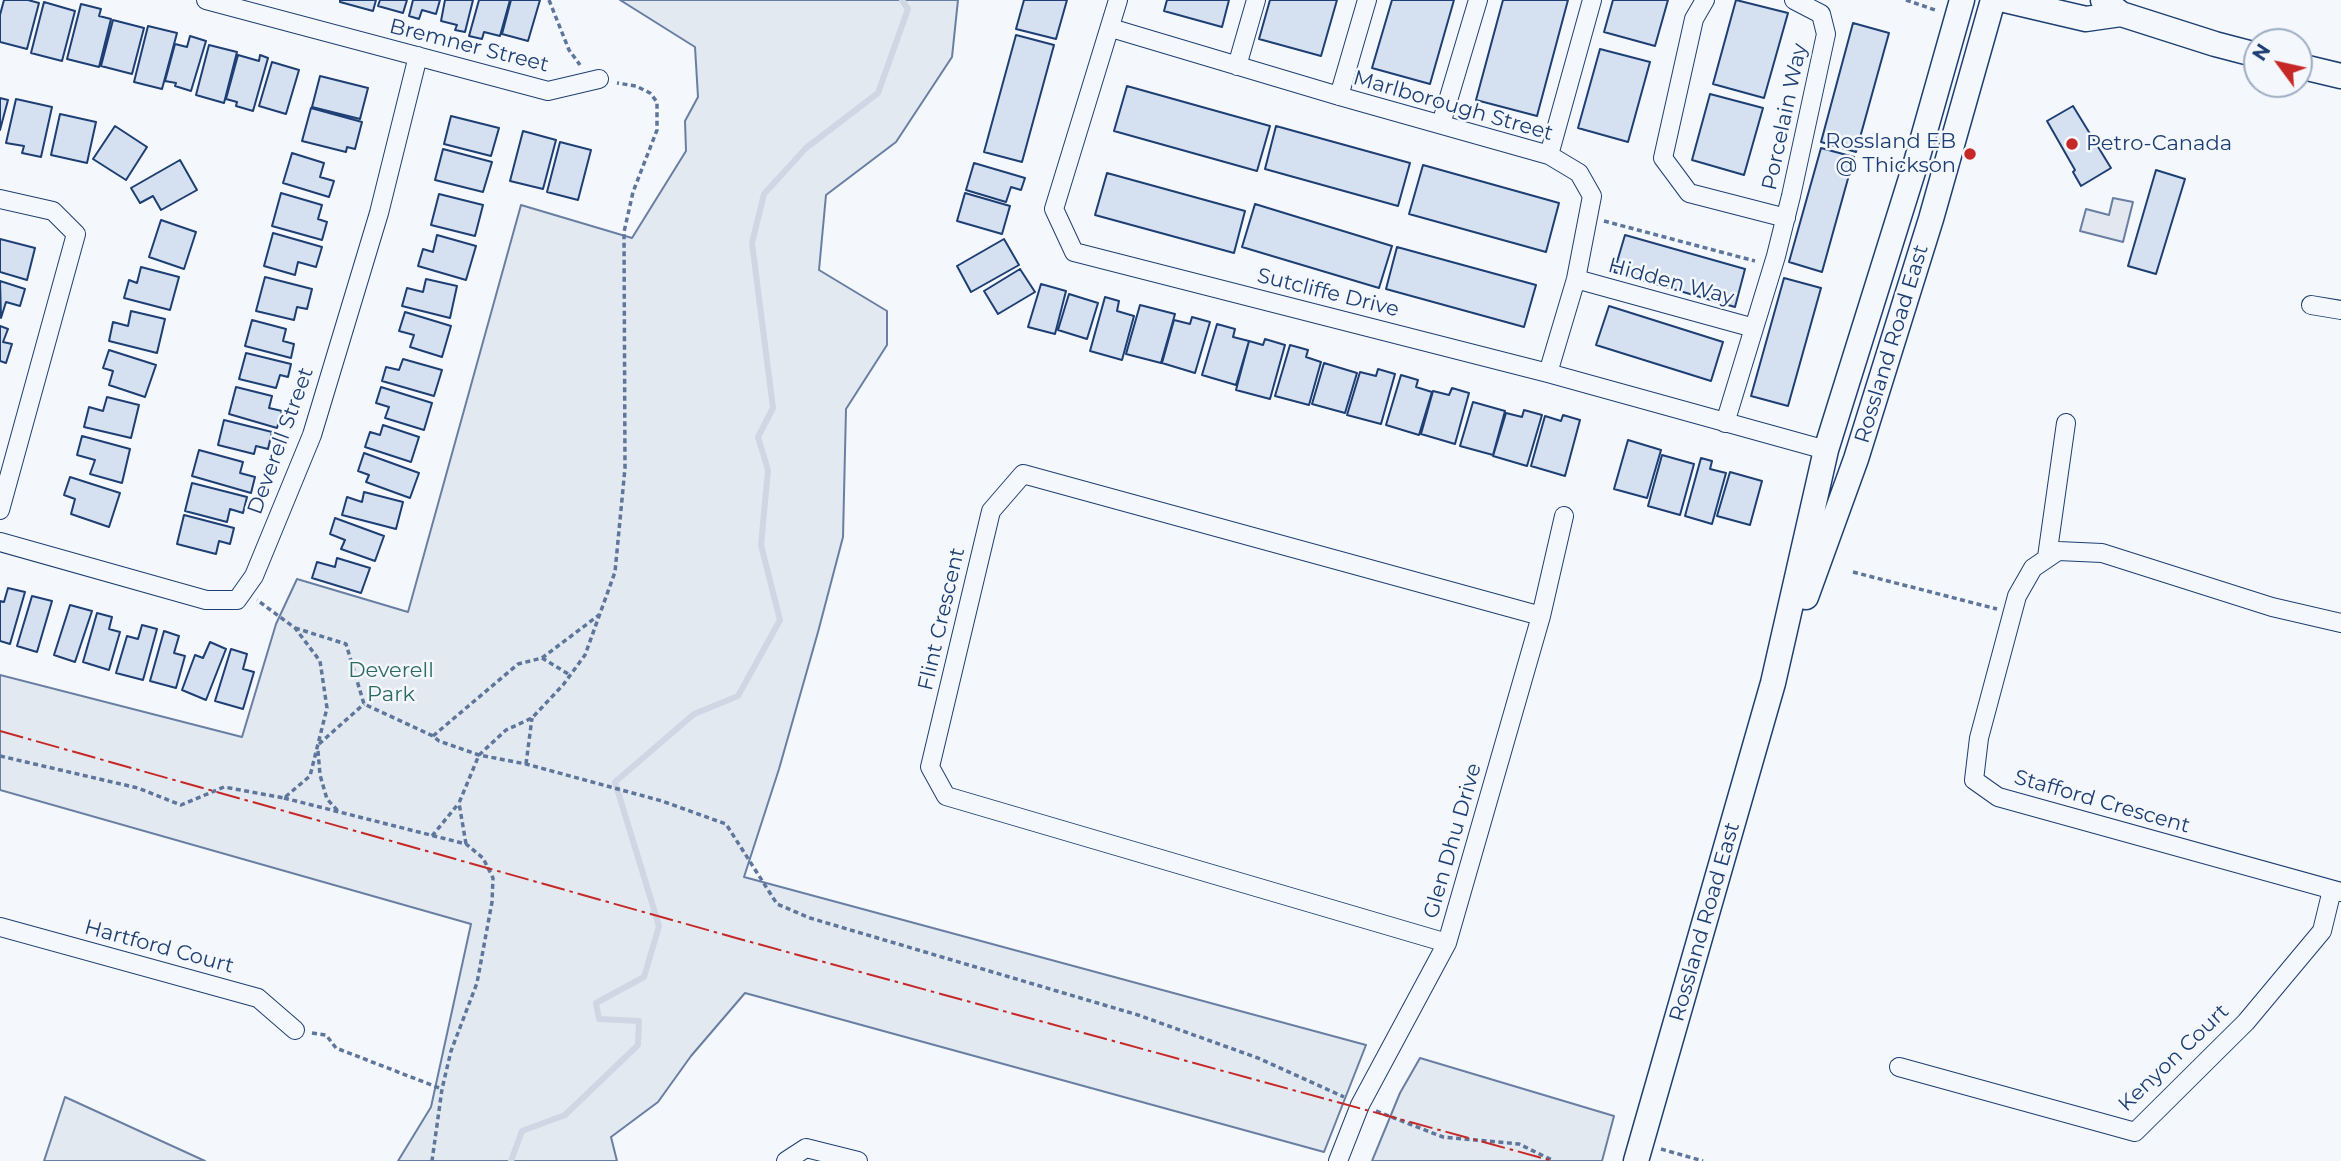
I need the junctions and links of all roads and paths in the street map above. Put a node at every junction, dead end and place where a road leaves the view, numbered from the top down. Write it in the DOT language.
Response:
graph roads {
  1 [pos="206,0"];
  2 [pos="549,0"];
  3 [pos="1118,0"];
  4 [pos="1255,0"];
  5 [pos="1367,0"];
  6 [pos="1478,0"];
  7 [pos="1592,0"];
  8 [pos="1705,0"];
  9 [pos="1794,0"];
  10 [pos="1906,0"];
  11 [pos="1927,0"];
  12 [pos="1962,0"];
  13 [pos="1993,0"];
  14 [pos="2005,0"];
  15 [pos="1924,6"];
  16 [pos="2112,7"];
  17 [pos="1942,18"];
  18 [pos="1111,28"];
  19 [pos="2243,51"];
  20 [pos="418,56"];
  21 [pos="1237,66"];
  22 [pos="2313,69"];
  23 [pos="2341,76"];
  24 [pos="599,79"];
  25 [pos="1339,96"];
  26 [pos="1441,124"];
  27 [pos="1549,155"];
  28 [pos="0,199"];
  29 [pos="1588,216"];
  30 [pos="1786,218"];
  31 [pos="1773,265"];
  32 [pos="1576,279"];
  33 [pos="2311,305"];
  34 [pos="2341,310"];
  35 [pos="1754,328"];
  36 [pos="1548,373"];
  37 [pos="1725,423"];
  38 [pos="2066,423"];
  39 [pos="1826,450"];
  40 [pos="0,510"];
  41 [pos="1564,516"];
  42 [pos="0,542"];
  43 [pos="2047,557"];
  44 [pos="1853,572"];
  45 [pos="244,591"];
  46 [pos="601,613"];
  47 [pos="2012,613"];
  48 [pos="1541,616"];
  49 [pos="2341,623"];
  50 [pos="295,628"];
  51 [pos="542,658"];
  52 [pos="570,675"];
  53 [pos="1773,683"];
  54 [pos="364,704"];
  55 [pos="532,718"];
  56 [pos="433,736"];
  57 [pos="317,746"];
  58 [pos="479,755"];
  59 [pos="0,756"];
  60 [pos="526,764"];
  61 [pos="284,798"];
  62 [pos="459,803"];
  63 [pos="340,813"];
  64 [pos="432,836"];
  65 [pos="466,844"];
  66 [pos="2336,891"];
  67 [pos="0,927"];
  68 [pos="1447,943"];
  69 [pos="295,1030"];
  70 [pos="1899,1067"];
  71 [pos="442,1089"];
  72 [pos="1360,1105"];
  73 [pos="1638,1152"];
  74 [pos="432,1161"];
  75 [pos="786,1161"];
  76 [pos="858,1161"];
  77 [pos="1338,1161"];
  78 [pos="1554,1161"];
  79 [pos="1703,1161"];
  1 -- 20 [label="street, Bremner Street"];
  2 -- 24 [label="path"];
  3 -- 18 [label="street, Sutcliffe Drive"];
  4 -- 21 [label="street"];
  5 -- 25 [label="street"];
  6 -- 26 [label="street"];
  7 -- 27 [label="street"];
  8 -- 30 [label="street, Porcelain Way"];
  9 -- 30 [label="street, Porcelain Way"];
  10 -- 15 [label="path"];
  11 -- 15 [label="path"];
  12 -- 39 [label="main road, Rossland Road East"];
  13 -- 53 [label="main road, Rossland Road East"];
  14 -- 16 [label="main road"];
  15 -- 17 [label="path"];
  16 -- 19 [label="main road"];
  18 -- 21 [label="street, Marlborough Street"];
  18 -- 36 [label="street, Sutcliffe Drive"];
  20 -- 24 [label="street, Bremner Street"];
  20 -- 45 [label="street, Deverell Street"];
  21 -- 25 [label="street, Marlborough Street"];
  22 -- 23 [label="main road"];
  24 -- 46 [label="path"];
  25 -- 26 [label="street, Marlborough Street"];
  26 -- 27 [label="street, Marlborough Street"];
  27 -- 29 [label="street, Marlborough Street"];
  28 -- 40 [label="street"];
  29 -- 31 [label="path"];
  29 -- 32 [label="street, Marlborough Street"];
  30 -- 31 [label="street, Porcelain Way"];
  31 -- 35 [label="street, Porcelain Way"];
  32 -- 35 [label="street, Hidden Way"];
  32 -- 36 [label="street, Marlborough Street"];
  33 -- 34 [label="street"];
  35 -- 37 [label="street, Porcelain Way"];
  36 -- 37 [label="street, Sutcliffe Drive"];
  37 -- 39 [label="street, Sutcliffe Drive"];
  38 -- 43 [label="street"];
  39 -- 53 [label="main road, Rossland Road East"];
  41 -- 48 [label="street, Glen Dhu Drive"];
  42 -- 45 [label="street"];
  43 -- 47 [label="street, Stafford Crescent"];
  43 -- 49 [label="street"];
  44 -- 47 [label="path"];
  45 -- 50 [label="path"];
  46 -- 51 [label="path"];
  46 -- 52 [label="path"];
  47 -- 66 [label="street, Stafford Crescent"];
  48 -- 68 [label="street, Glen Dhu Drive"];
  48 -- 68 [label="street, Flint Crescent"];
  50 -- 54 [label="path"];
  50 -- 57 [label="path"];
  51 -- 52 [label="path"];
  51 -- 56 [label="path"];
  52 -- 55 [label="path"];
  53 -- 73 [label="main road, Rossland Road East"];
  54 -- 56 [label="path"];
  54 -- 57 [label="path"];
  55 -- 58 [label="path"];
  55 -- 60 [label="path"];
  56 -- 58 [label="path"];
  57 -- 61 [label="path"];
  57 -- 63 [label="path"];
  58 -- 60 [label="path"];
  58 -- 62 [label="path"];
  59 -- 61 [label="path"];
  60 -- 72 [label="path"];
  61 -- 63 [label="path"];
  62 -- 64 [label="path"];
  62 -- 65 [label="path"];
  63 -- 64 [label="path"];
  64 -- 65 [label="path"];
  65 -- 71 [label="path"];
  66 -- 70 [label="street, Kenyon Court"];
  67 -- 69 [label="street, Hartford Court"];
  68 -- 72 [label="street, Glen Dhu Drive"];
  69 -- 71 [label="path"];
  71 -- 74 [label="path"];
  72 -- 77 [label="street, Glen Dhu Drive"];
  72 -- 78 [label="path"];
  73 -- 79 [label="path"];
  75 -- 76 [label="street"];
}
